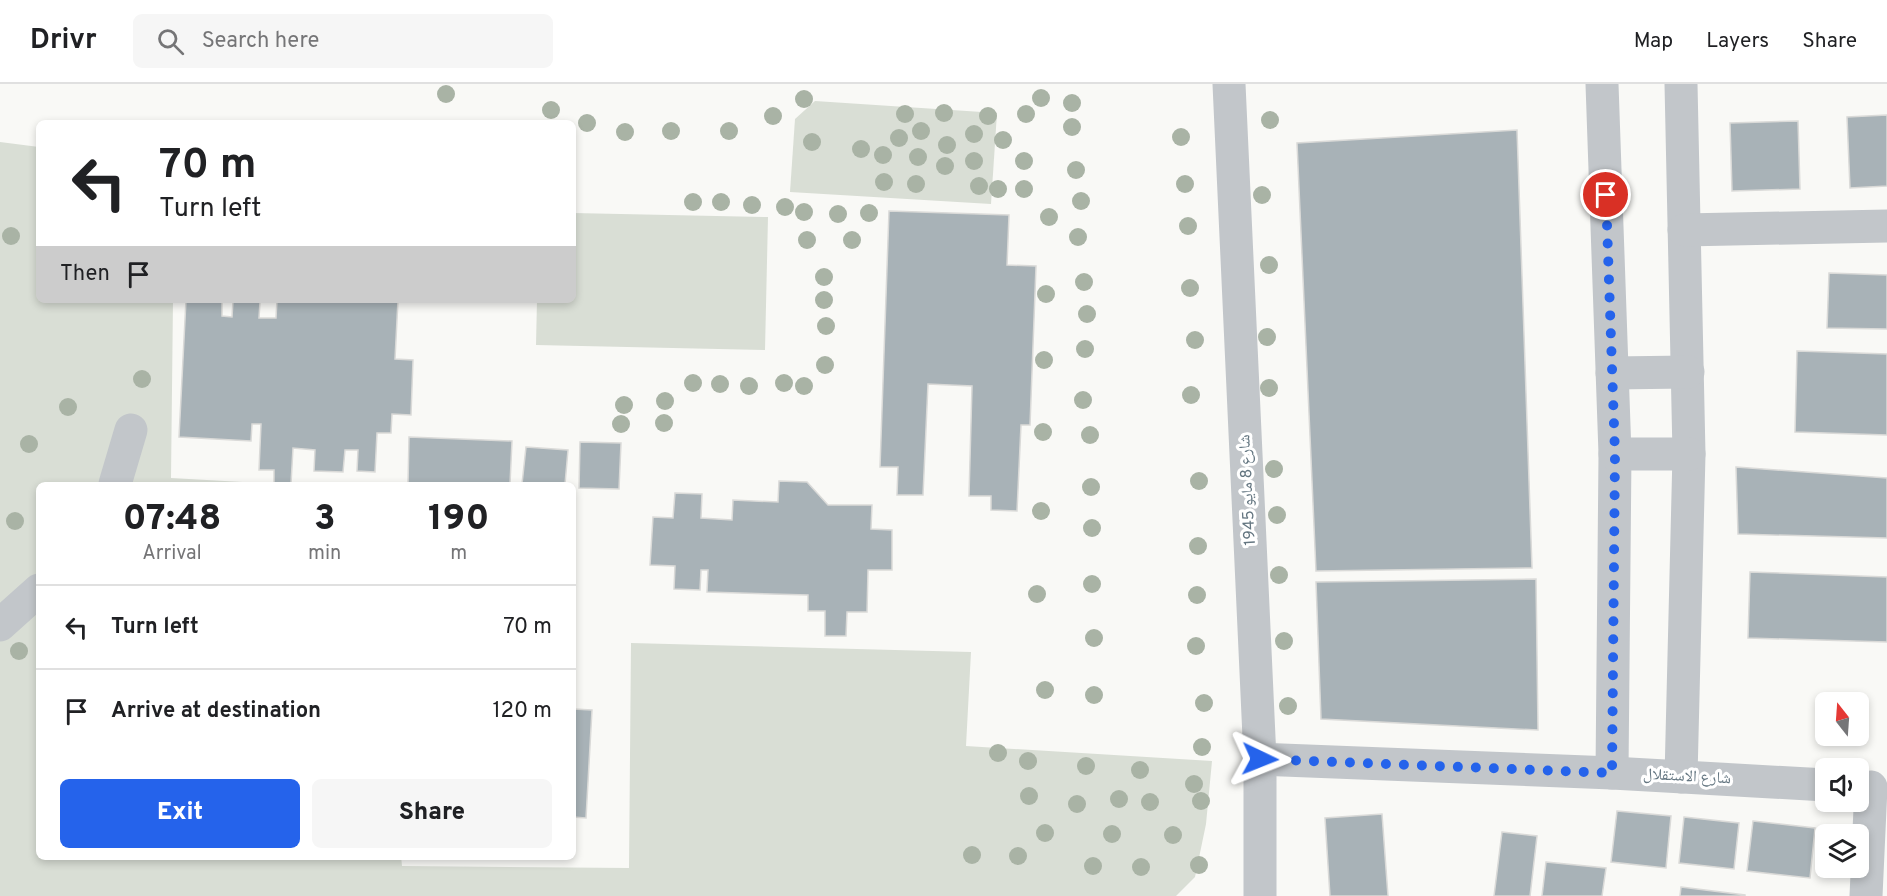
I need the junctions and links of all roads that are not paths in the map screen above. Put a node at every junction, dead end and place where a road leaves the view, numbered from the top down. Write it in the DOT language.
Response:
graph roads {
  1 [pos="1229,84"];
  2 [pos="1602,84"];
  3 [pos="1681,84"];
  4 [pos="1887,226"];
  5 [pos="1684,230"];
  6 [pos="1688,372"];
  7 [pos="1612,373"];
  8 [pos="131,430"];
  9 [pos="1615,454"];
  10 [pos="1689,454"];
  11 [pos="116,482"];
  12 [pos="36,593"];
  13 [pos="0,625"];
  14 [pos="1260,759"];
  15 [pos="1612,773"];
  16 [pos="1681,777"];
  17 [pos="1815,784"];
  18 [pos="1872,787"];
  19 [pos="1260,896"];
  20 [pos="1866,896"];
  1 -- 14 [label="street, شارع 8 مايو 1945"];
  2 -- 7 [label="street"];
  3 -- 5 [label="street"];
  4 -- 5 [label="street"];
  5 -- 6 [label="street"];
  6 -- 7 [label="street"];
  6 -- 10 [label="street"];
  7 -- 9 [label="street"];
  8 -- 11 [label="street"];
  9 -- 10 [label="street"];
  9 -- 15 [label="street"];
  10 -- 16 [label="street"];
  12 -- 13 [label="street"];
  14 -- 15 [label="street, شارع الاستقلال"];
  14 -- 19 [label="street, شارع 8 مايو 1945"];
  15 -- 16 [label="street, شارع الاستقلال"];
  16 -- 17 [label="street, شارع الاستقلال"];
  18 -- 20 [label="street"];
}
